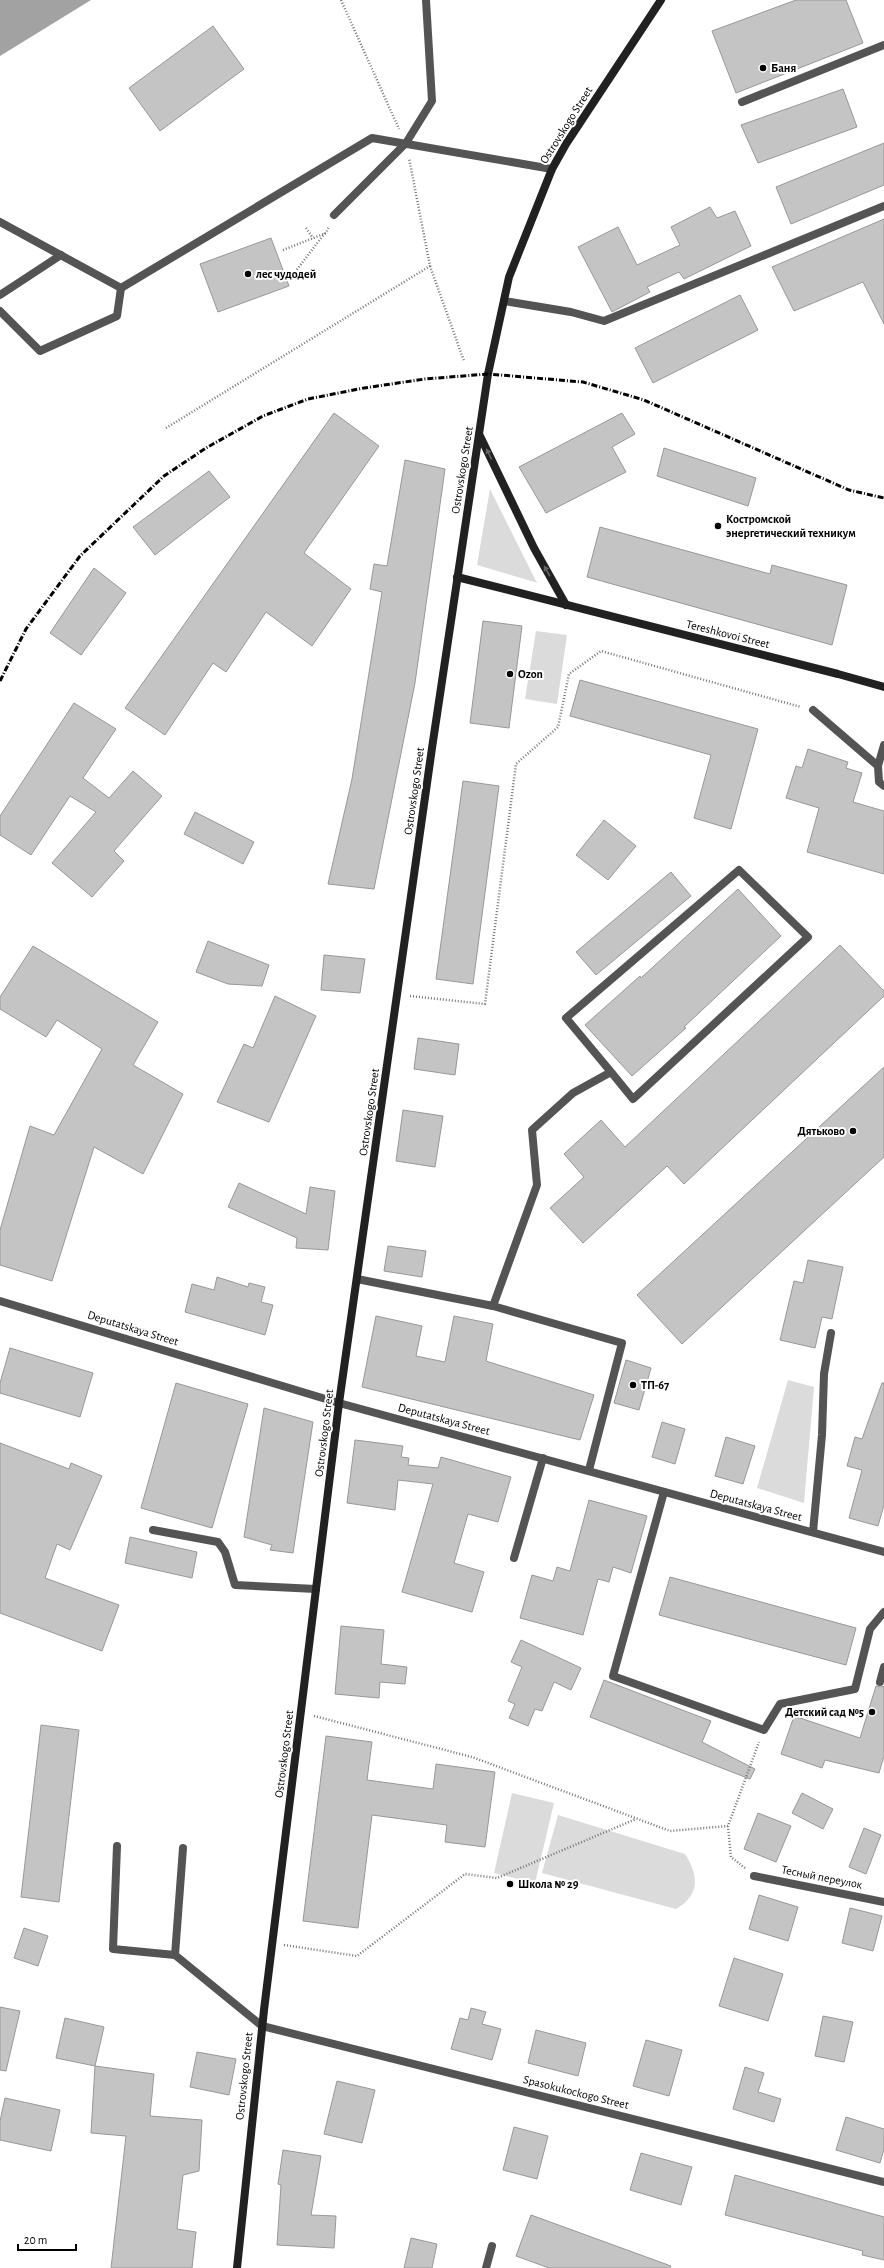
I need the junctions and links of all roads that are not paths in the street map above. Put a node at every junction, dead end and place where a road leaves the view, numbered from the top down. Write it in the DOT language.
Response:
graph roads {
  1 [pos="426,0"];
  2 [pos="661,0"];
  3 [pos="884,45"];
  4 [pos="742,102"];
  5 [pos="406,143"];
  6 [pos="552,169"];
  7 [pos="884,206"];
  8 [pos="334,215"];
  9 [pos="0,222"];
  10 [pos="61,255"];
  11 [pos="121,288"];
  12 [pos="0,295"];
  13 [pos="504,301"];
  14 [pos="0,311"];
  15 [pos="480,436"];
  16 [pos="457,577"];
  17 [pos="566,605"];
  18 [pos="884,687"];
  19 [pos="813,710"];
  20 [pos="884,745"];
  21 [pos="878,766"];
  22 [pos="884,786"];
  23 [pos="611,1072"];
  24 [pos="357,1279"];
  25 [pos="0,1301"];
  26 [pos="493,1306"];
  27 [pos="830,1333"];
  28 [pos="339,1403"];
  29 [pos="543,1458"];
  30 [pos="589,1470"];
  31 [pos="664,1492"];
  32 [pos="153,1530"];
  33 [pos="813,1532"];
  34 [pos="884,1552"];
  35 [pos="514,1558"];
  36 [pos="316,1589"];
  37 [pos="884,1612"];
  38 [pos="884,1667"];
  39 [pos="880,1682"];
  40 [pos="117,1846"];
  41 [pos="183,1848"];
  42 [pos="754,1876"];
  43 [pos="884,1902"];
  44 [pos="175,1955"];
  45 [pos="262,2026"];
  46 [pos="884,2182"];
  47 [pos="492,2246"];
  48 [pos="237,2268"];
  49 [pos="486,2268"];
  1 -- 5 [label="street"];
  2 -- 6 [label="main road, Ostrovskogo Street"];
  3 -- 4 [label="street"];
  5 -- 6 [label="street"];
  5 -- 8 [label="street"];
  5 -- 11 [label="street"];
  6 -- 13 [label="main road, Ostrovskogo Street"];
  7 -- 13 [label="street"];
  9 -- 10 [label="street"];
  10 -- 11 [label="street"];
  10 -- 12 [label="street"];
  11 -- 14 [label="street"];
  13 -- 15 [label="main road, Ostrovskogo Street"];
  15 -- 16 [label="main road, Ostrovskogo Street"];
  17 -- 15 [label="main road, one-way"];
  16 -- 17 [label="main road, Tereshkovoi Street"];
  16 -- 24 [label="main road, Ostrovskogo Street"];
  17 -- 18 [label="main road, Tereshkovoi Street"];
  19 -- 21 [label="street"];
  20 -- 21 [label="street"];
  21 -- 22 [label="street"];
  23 -- 23 [label="street"];
  23 -- 26 [label="street"];
  24 -- 26 [label="street"];
  24 -- 28 [label="main road, Ostrovskogo Street"];
  25 -- 28 [label="street, Deputatskaya Street"];
  26 -- 30 [label="street"];
  27 -- 33 [label="street"];
  28 -- 29 [label="street, Deputatskaya Street"];
  28 -- 36 [label="main road, Ostrovskogo Street"];
  29 -- 30 [label="street, Deputatskaya Street"];
  29 -- 35 [label="street"];
  30 -- 31 [label="street, Deputatskaya Street"];
  31 -- 33 [label="street, Deputatskaya Street"];
  31 -- 37 [label="street"];
  32 -- 36 [label="street"];
  33 -- 34 [label="street, Deputatskaya Street"];
  36 -- 45 [label="main road, Ostrovskogo Street"];
  38 -- 39 [label="street"];
  40 -- 44 [label="street"];
  41 -- 44 [label="street"];
  42 -- 43 [label="street, Тесный переулок"];
  44 -- 45 [label="street"];
  45 -- 46 [label="street, Spasokukoсkogo Street"];
  45 -- 48 [label="main road, Ostrovskogo Street"];
  47 -- 49 [label="street"];
}
